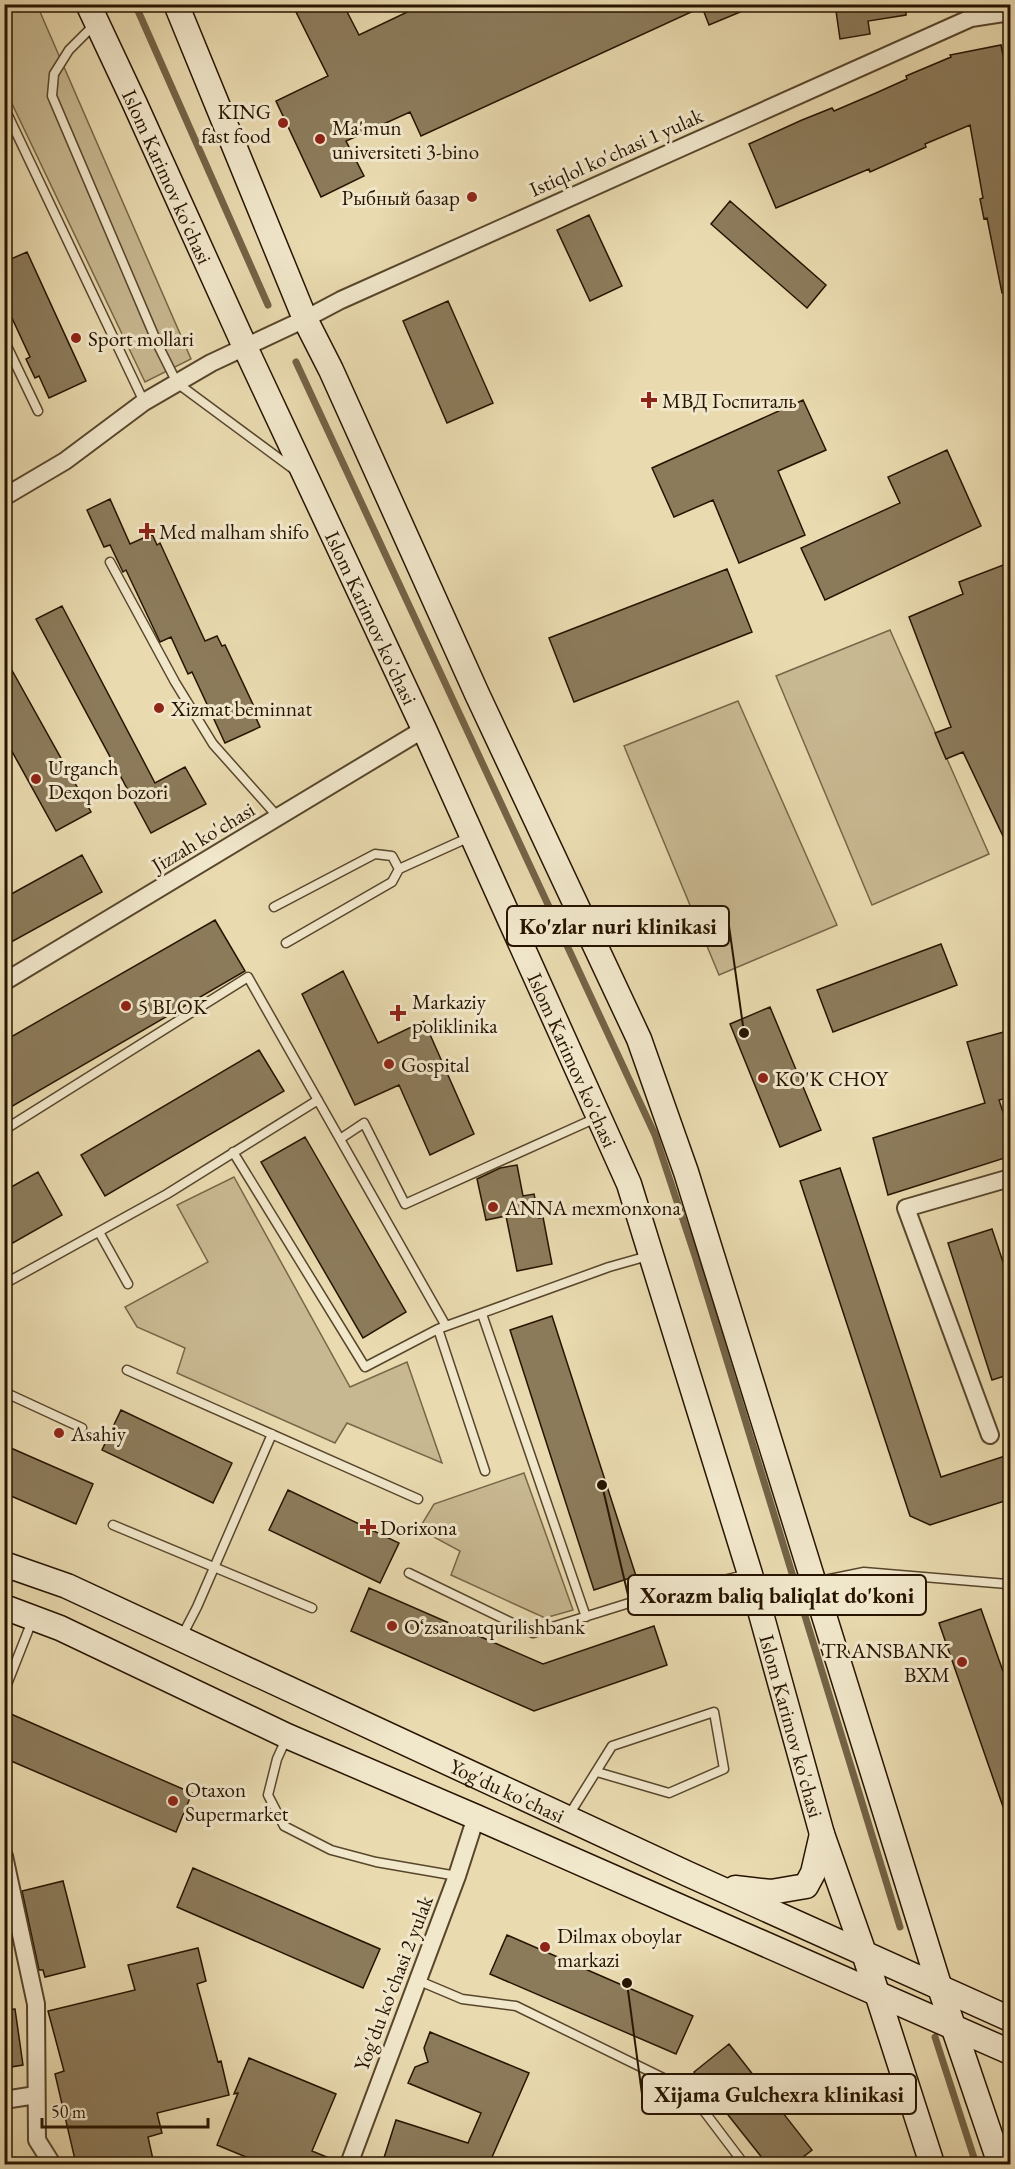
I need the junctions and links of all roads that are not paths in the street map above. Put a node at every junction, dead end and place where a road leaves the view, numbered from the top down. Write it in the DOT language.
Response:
graph roads {
  1 [pos="176,4"];
  2 [pos="1011,12"];
  3 [pos="92,14"];
  4 [pos="4,107"];
  5 [pos="305,319"];
  6 [pos="4,340"];
  7 [pos="245,347"];
  8 [pos="177,383"];
  9 [pos="144,402"];
  10 [pos="38,411"];
  11 [pos="306,478"];
  12 [pos="4,497"];
  13 [pos="110,562"];
  14 [pos="424,729"];
  15 [pos="279,817"];
  16 [pos="472,836"];
  17 [pos="399,869"];
  18 [pos="274,907"];
  19 [pos="286,943"];
  20 [pos="4,982"];
  21 [pos="318,1100"];
  22 [pos="599,1117"];
  23 [pos="4,1130"];
  24 [pos="340,1139"];
  25 [pos="233,1152"];
  26 [pos="1011,1178"];
  27 [pos="99,1232"];
  28 [pos="651,1255"];
  29 [pos="4,1284"];
  30 [pos="128,1284"];
  31 [pos="482,1314"];
  32 [pos="442,1328"];
  33 [pos="127,1370"];
  34 [pos="4,1392"];
  35 [pos="82,1428"];
  36 [pos="272,1434"];
  37 [pos="990,1435"];
  38 [pos="485,1471"];
  39 [pos="418,1499"];
  40 [pos="113,1525"];
  41 [pos="4,1564"];
  42 [pos="214,1568"];
  43 [pos="409,1573"];
  44 [pos="750,1574"];
  45 [pos="813,1582"];
  46 [pos="1009,1583"];
  47 [pos="1011,1595"];
  48 [pos="4,1607"];
  49 [pos="312,1608"];
  50 [pos="586,1617"];
  51 [pos="33,1618"];
  52 [pos="181,1638"];
  53 [pos="4,1692"];
  54 [pos="287,1736"];
  55 [pos="597,1772"];
  56 [pos="476,1817"];
  57 [pos="567,1818"];
  58 [pos="822,1834"];
  59 [pos="4,1856"];
  60 [pos="457,1876"];
  61 [pos="714,1886"];
  62 [pos="864,1953"];
  63 [pos="417,1980"];
  64 [pos="939,1985"];
  65 [pos="875,1993"];
  66 [pos="1011,2019"];
  67 [pos="952,2025"];
  68 [pos="1011,2052"];
  69 [pos="36,2095"];
  70 [pos="4,2100"];
  71 [pos="52,2164"];
  72 [pos="349,2164"];
  73 [pos="744,2164"];
  74 [pos="932,2164"];
  75 [pos="1000,2164"];
  1 -- 5 [label="main road"];
  2 -- 5 [label="street, Istiqlol ko'chasi 1 yulak"];
  3 -- 7 [label="main road, Islom Karimov ko'chasi"];
  3 -- 8 [label="lane"];
  4 -- 9 [label="lane"];
  5 -- 7 [label="street, Istiqlol ko'chasi 1 yulak"];
  5 -- 45 [label="main road"];
  6 -- 10 [label="lane"];
  7 -- 8 [label="street"];
  7 -- 11 [label="main road, Islom Karimov ko'chasi"];
  8 -- 9 [label="street"];
  8 -- 11 [label="lane"];
  9 -- 12 [label="street"];
  11 -- 14 [label="main road, Islom Karimov ko'chasi"];
  13 -- 15 [label="lane"];
  14 -- 15 [label="street, Jizzah ko'chasi"];
  14 -- 16 [label="main road, Islom Karimov ko'chasi"];
  15 -- 20 [label="street, Jizzah ko'chasi"];
  16 -- 17 [label="lane"];
  16 -- 22 [label="main road, Islom Karimov ko'chasi"];
  17 -- 18 [label="lane"];
  17 -- 19 [label="lane"];
  21 -- 23 [label="lane"];
  21 -- 24 [label="lane"];
  21 -- 25 [label="lane"];
  22 -- 24 [label="lane"];
  22 -- 28 [label="main road, Islom Karimov ko'chasi"];
  24 -- 32 [label="lane"];
  25 -- 27 [label="lane"];
  25 -- 32 [label="lane"];
  26 -- 37 [label="street"];
  27 -- 29 [label="lane"];
  27 -- 30 [label="lane"];
  28 -- 31 [label="lane"];
  28 -- 44 [label="main road, Islom Karimov ko'chasi"];
  31 -- 32 [label="lane"];
  31 -- 50 [label="lane"];
  32 -- 38 [label="lane"];
  33 -- 36 [label="lane"];
  34 -- 35 [label="lane"];
  36 -- 39 [label="lane"];
  36 -- 42 [label="lane"];
  40 -- 42 [label="lane"];
  41 -- 52 [label="main road, Yog'du ko'chasi"];
  42 -- 49 [label="lane"];
  42 -- 52 [label="lane"];
  43 -- 50 [label="lane"];
  44 -- 50 [label="lane"];
  44 -- 58 [label="main road, Islom Karimov ko'chasi"];
  45 -- 46 [label="lane"];
  45 -- 64 [label="main road"];
  46 -- 47 [label="lane"];
  48 -- 51 [label="main road, Yog'du ko'chasi"];
  51 -- 53 [label="lane"];
  51 -- 54 [label="main road, Yog'du ko'chasi"];
  52 -- 57 [label="main road, Yog'du ko'chasi"];
  54 -- 56 [label="main road, Yog'du ko'chasi"];
  54 -- 60 [label="lane"];
  55 -- 55 [label="lane"];
  55 -- 57 [label="lane"];
  56 -- 60 [label="street, Yog'du ko'chasi 2 yulak"];
  56 -- 65 [label="main road, Yog'du ko'chasi"];
  57 -- 61 [label="main road, Yog'du ko'chasi"];
  58 -- 61 [label="main road"];
  58 -- 62 [label="main road, Islom Karimov ko'chasi"];
  59 -- 69 [label="street"];
  60 -- 63 [label="street, Yog'du ko'chasi 2 yulak"];
  61 -- 62 [label="main road, Yog'du ko'chasi"];
  62 -- 64 [label="main road, Yog'du ko'chasi"];
  62 -- 65 [label="main road, Islom Karimov ko'chasi"];
  63 -- 72 [label="street, Yog'du ko'chasi 2 yulak"];
  63 -- 73 [label="lane"];
  64 -- 66 [label="main road, Yog'du ko'chasi"];
  64 -- 67 [label="main road"];
  65 -- 67 [label="main road, Yog'du ko'chasi"];
  65 -- 74 [label="main road, Islom Karimov ko'chasi"];
  67 -- 68 [label="main road, Yog'du ko'chasi"];
  67 -- 75 [label="main road"];
  69 -- 70 [label="street"];
  69 -- 71 [label="street"];
}
